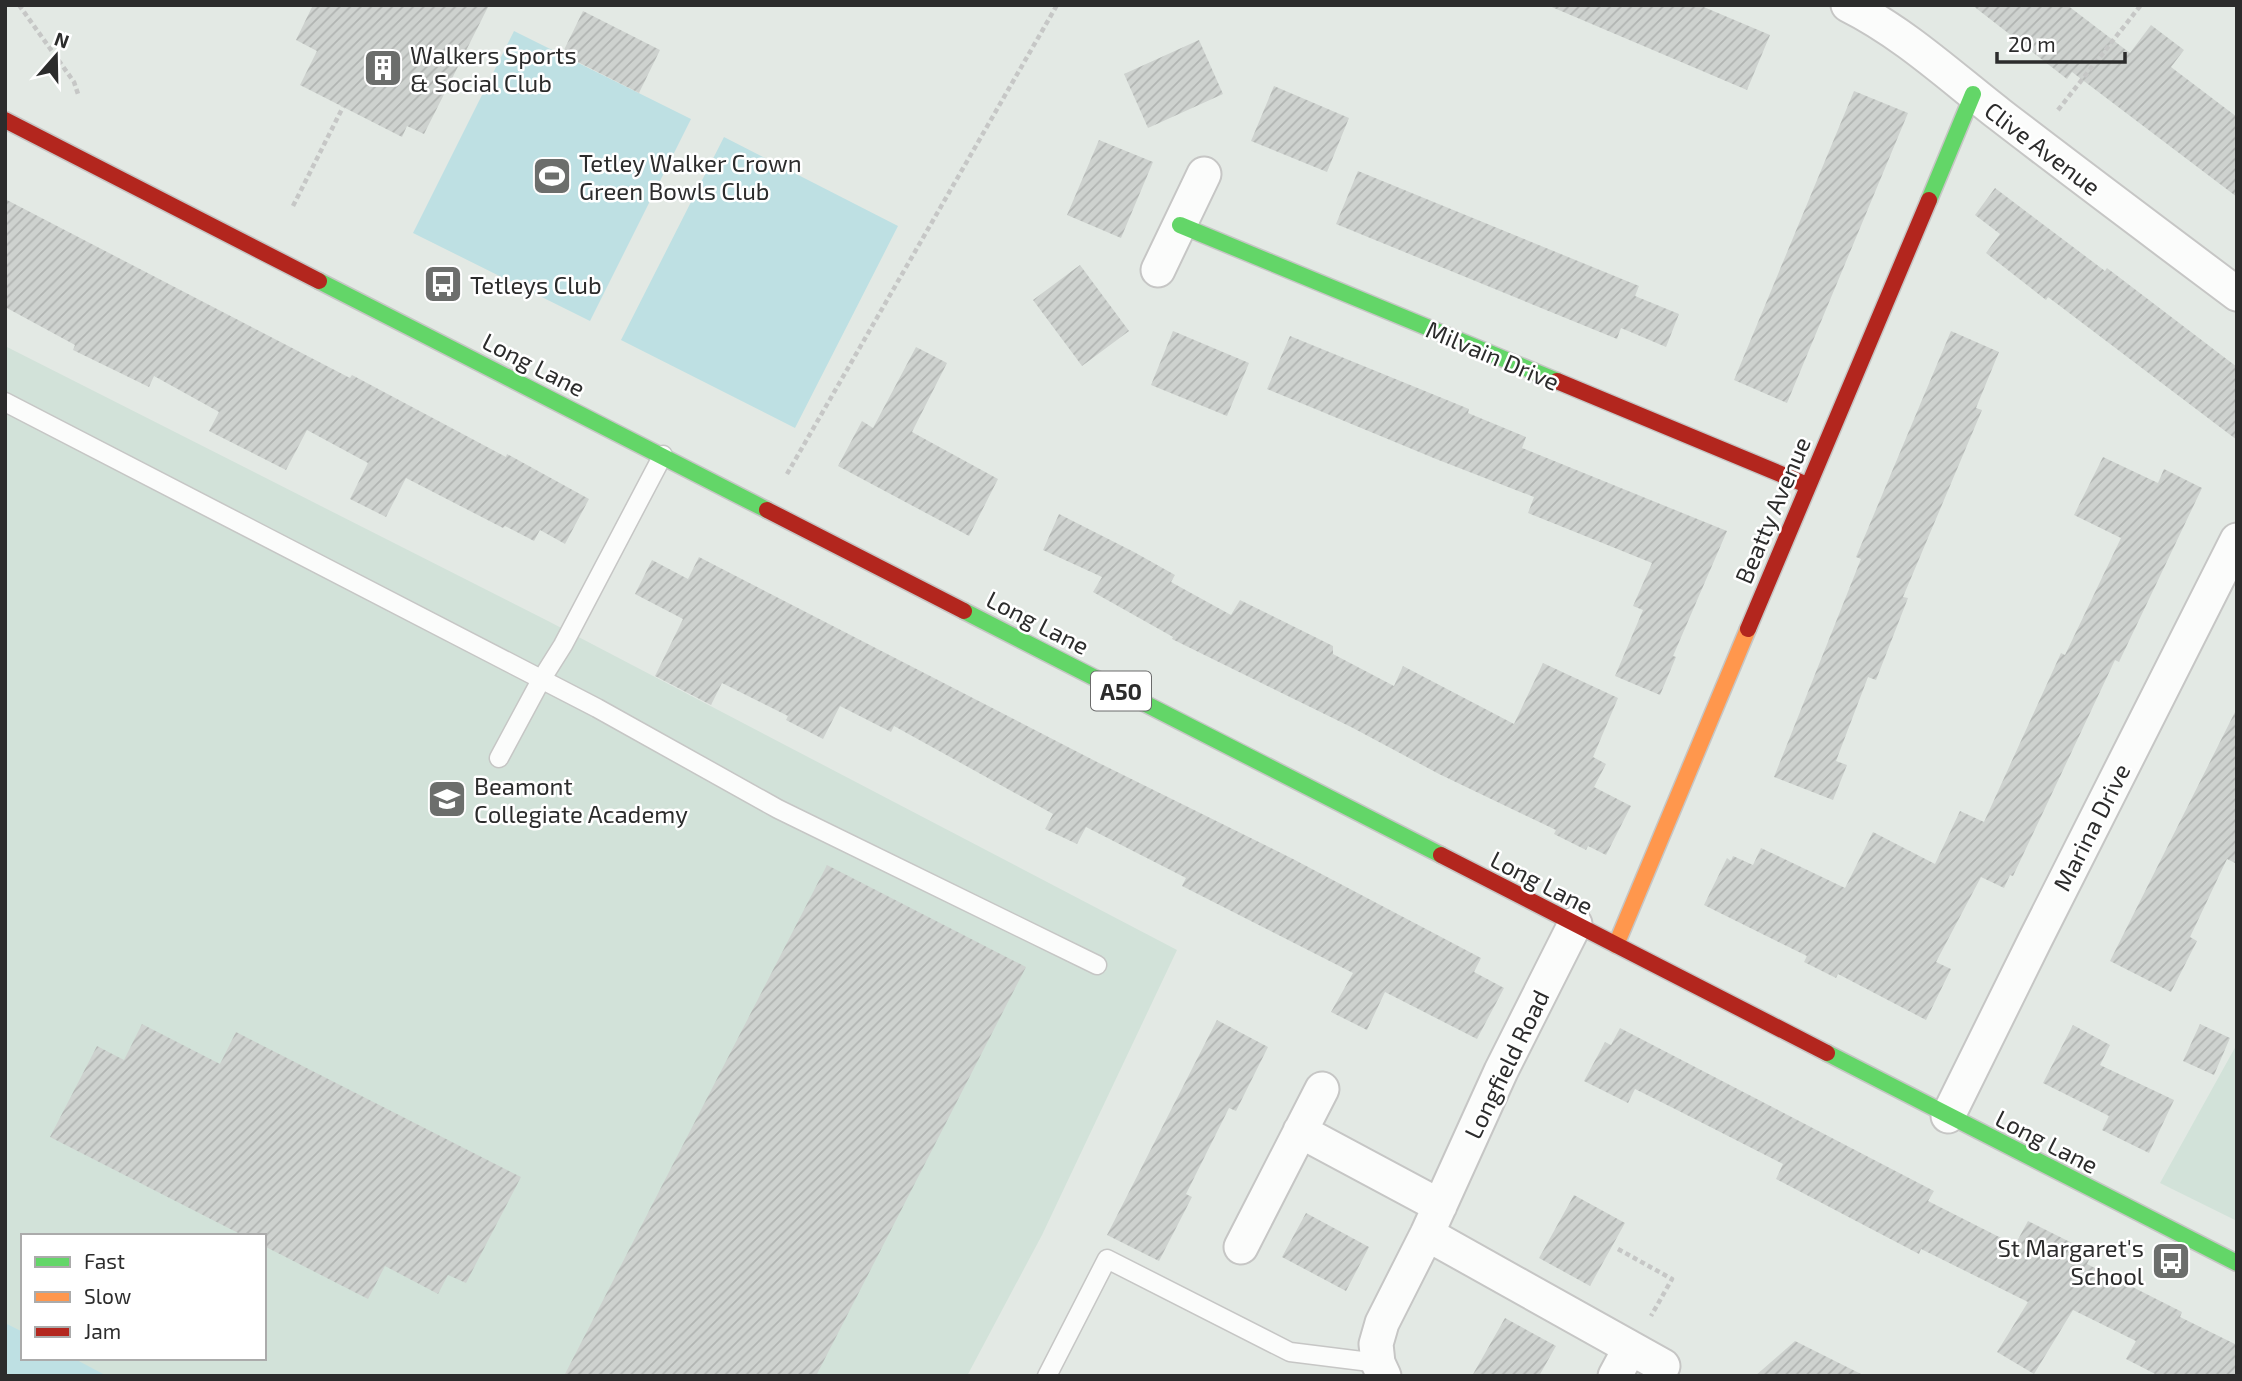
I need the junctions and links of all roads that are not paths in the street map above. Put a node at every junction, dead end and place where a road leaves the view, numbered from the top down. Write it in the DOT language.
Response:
graph roads {
  1 [pos="1848,5"];
  2 [pos="1973,94"];
  3 [pos="5,120"];
  4 [pos="1204,174"];
  5 [pos="1180,225"];
  6 [pos="1158,270"];
  7 [pos="2237,294"];
  8 [pos="5,402"];
  9 [pos="663,455"];
  10 [pos="1807,485"];
  11 [pos="2237,540"];
  12 [pos="541,680"];
  13 [pos="499,758"];
  14 [pos="1575,924"];
  15 [pos="1616,945"];
  16 [pos="1097,965"];
  17 [pos="1322,1089"];
  18 [pos="1948,1116"];
  19 [pos="1300,1132"];
  20 [pos="1433,1220"];
  21 [pos="1241,1247"];
  22 [pos="2237,1263"];
  23 [pos="1626,1358"];
  24 [pos="1663,1366"];
  25 [pos="1381,1370"];
  26 [pos="1047,1376"];
  1 -- 2 [label="street, Clive Avenue"];
  2 -- 7 [label="street, Clive Avenue"];
  2 -- 10 [label="main road, Beatty Avenue"];
  3 -- 9 [label="main road, Long Lane / A50"];
  4 -- 5 [label="street"];
  5 -- 6 [label="street"];
  5 -- 10 [label="main road, Milvain Drive"];
  8 -- 12 [label="lane"];
  9 -- 12 [label="lane"];
  9 -- 14 [label="main road, Long Lane / A50"];
  10 -- 15 [label="main road, Beatty Avenue"];
  11 -- 18 [label="street, Marina Drive"];
  12 -- 13 [label="lane"];
  12 -- 16 [label="lane"];
  14 -- 15 [label="main road, Long Lane / A50"];
  14 -- 20 [label="street, Longfield Road"];
  15 -- 18 [label="main road, Long Lane / A50"];
  17 -- 19 [label="street"];
  18 -- 22 [label="main road, Long Lane / A50"];
  19 -- 20 [label="street"];
  19 -- 21 [label="street"];
  20 -- 23 [label="street"];
  20 -- 25 [label="street, Longfield Road"];
  23 -- 24 [label="street"];
  25 -- 26 [label="lane"];
}
